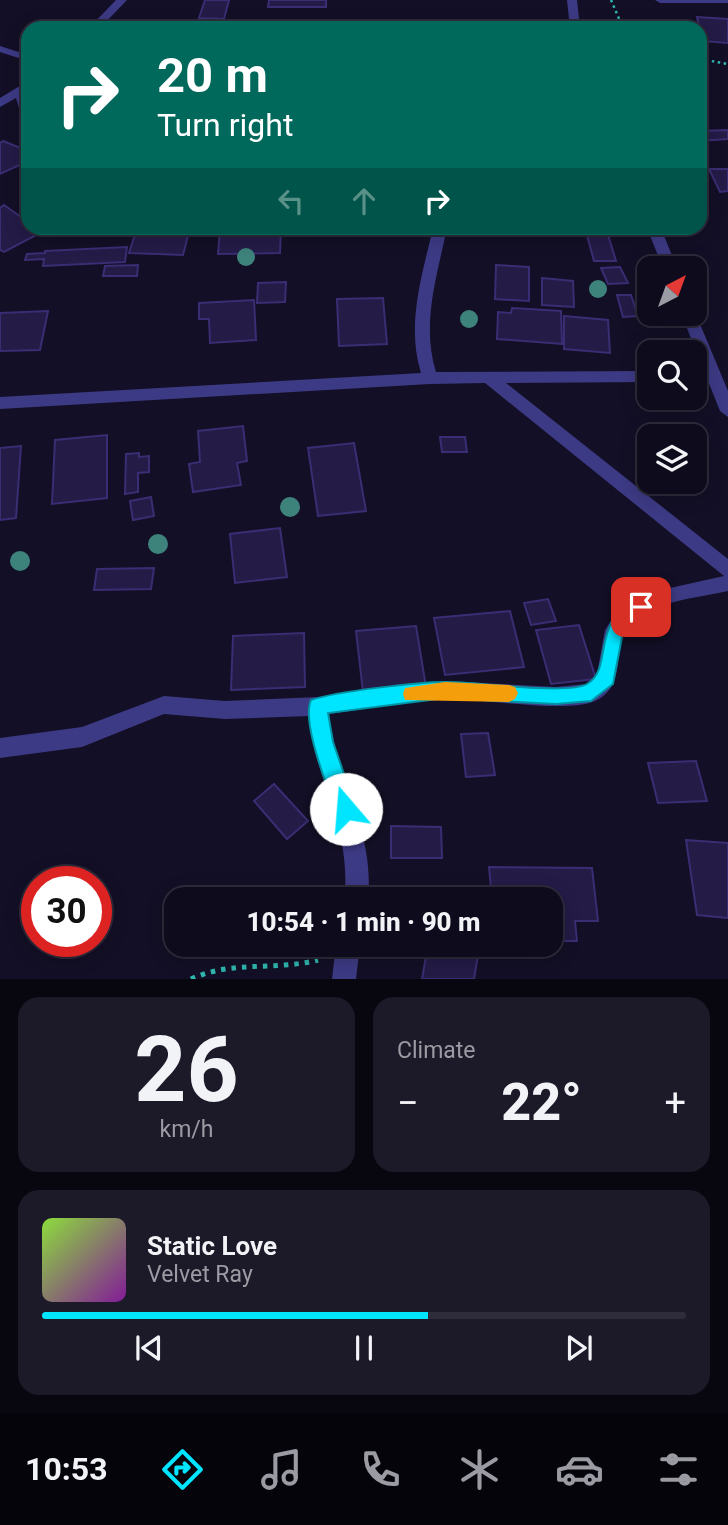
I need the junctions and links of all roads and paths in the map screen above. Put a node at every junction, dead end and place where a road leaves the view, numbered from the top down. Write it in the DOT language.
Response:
graph roads {
  1 [pos="122,0"];
  2 [pos="572,0"];
  3 [pos="611,0"];
  4 [pos="660,0"];
  5 [pos="728,0"];
  6 [pos="101,21"];
  7 [pos="574,21"];
  8 [pos="620,21"];
  9 [pos="0,48"];
  10 [pos="21,56"];
  11 [pos="707,60"];
  12 [pos="728,64"];
  13 [pos="21,90"];
  14 [pos="0,103"];
  15 [pos="439,235"];
  16 [pos="657,235"];
  17 [pos="665,256"];
  18 [pos="693,326"];
  19 [pos="707,375"];
  20 [pos="713,375"];
  21 [pos="637,376"];
  22 [pos="430,378"];
  23 [pos="489,378"];
  24 [pos="0,403"];
  25 [pos="728,411"];
  26 [pos="728,570"];
  27 [pos="728,583"];
  28 [pos="318,706"];
  29 [pos="0,748"];
  30 [pos="358,887"];
  31 [pos="320,957"];
  32 [pos="347,957"];
  33 [pos="191,979"];
  34 [pos="344,979"];
  1 -- 6 [label="street"];
  2 -- 7 [label="street"];
  3 -- 8 [label="path"];
  4 -- 5 [label="street"];
  9 -- 10 [label="lane"];
  11 -- 12 [label="path"];
  13 -- 14 [label="street"];
  15 -- 22 [label="street"];
  16 -- 17 [label="street"];
  18 -- 20 [label="street"];
  19 -- 20 [label="street"];
  20 -- 25 [label="street"];
  21 -- 23 [label="street"];
  22 -- 23 [label="street"];
  22 -- 24 [label="street"];
  23 -- 26 [label="street"];
  27 -- 28 [label="street"];
  28 -- 29 [label="street"];
  28 -- 30 [label="street"];
  31 -- 33 [label="path"];
  32 -- 34 [label="street"];
}
